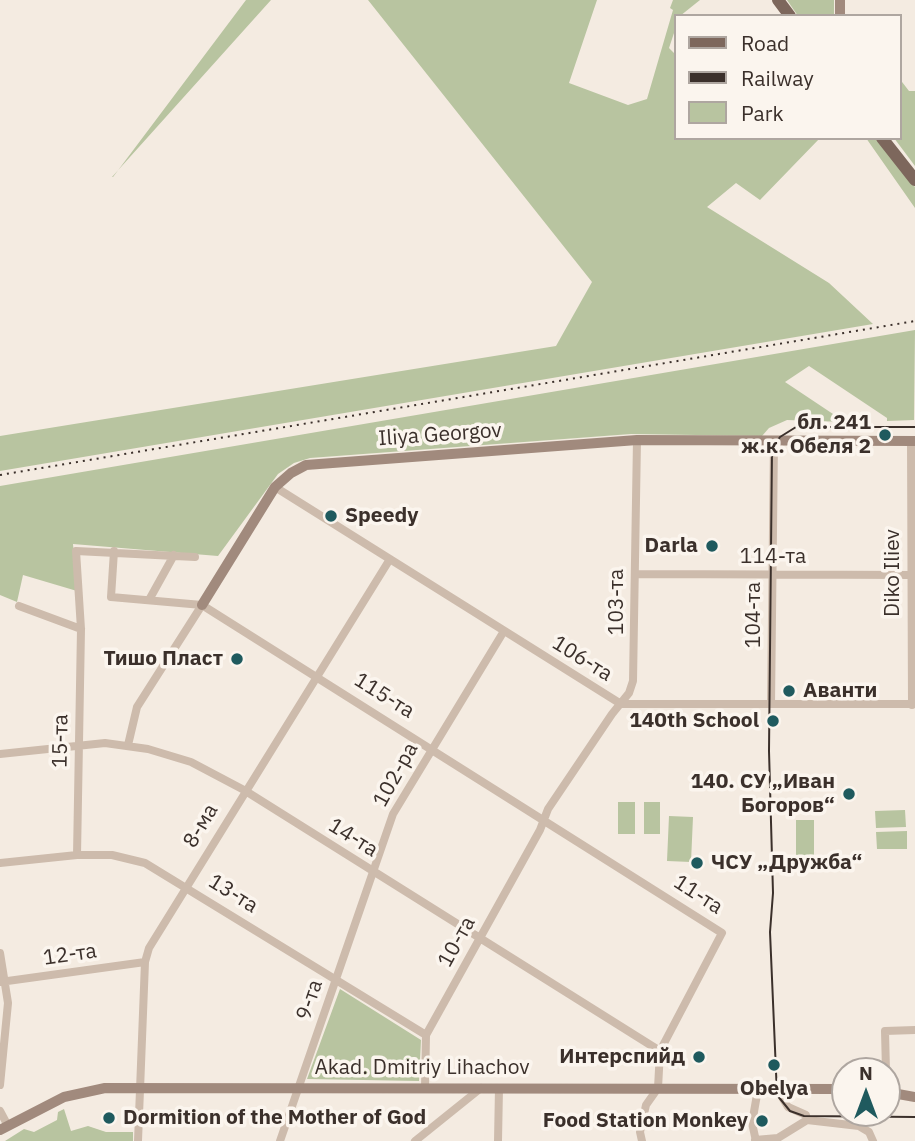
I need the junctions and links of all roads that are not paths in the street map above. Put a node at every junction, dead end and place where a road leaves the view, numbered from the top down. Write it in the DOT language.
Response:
graph roads {
  1 [pos="884,140"];
  2 [pos="915,180"];
  3 [pos="637,440"];
  4 [pos="774,441"];
  5 [pos="913,441"];
  6 [pos="275,487"];
  7 [pos="114,551"];
  8 [pos="174,555"];
  9 [pos="195,557"];
  10 [pos="390,559"];
  11 [pos="637,574"];
  12 [pos="771,575"];
  13 [pos="910,575"];
  14 [pos="149,600"];
  15 [pos="202,605"];
  16 [pos="19,606"];
  17 [pos="81,629"];
  18 [pos="504,631"];
  19 [pos="317,675"];
  20 [pos="621,704"];
  21 [pos="771,704"];
  22 [pos="913,704"];
  23 [pos="78,744"];
  24 [pos="128,745"];
  25 [pos="432,747"];
  26 [pos="0,754"];
  27 [pos="244,790"];
  28 [pos="544,820"];
  29 [pos="77,855"];
  30 [pos="0,863"];
  31 [pos="372,870"];
  32 [pos="186,885"];
  33 [pos="478,937"];
  34 [pos="0,953"];
  35 [pos="145,962"];
  36 [pos="336,979"];
  37 [pos="2,982"];
  38 [pos="915,1030"];
  39 [pos="426,1035"];
  40 [pos="660,1051"];
  41 [pos="886,1057"];
  42 [pos="0,1085"];
  43 [pos="141,1087"];
  44 [pos="298,1087"];
  45 [pos="425,1088"];
  46 [pos="481,1088"];
  47 [pos="499,1088"];
  48 [pos="658,1088"];
  49 [pos="758,1089"];
  50 [pos="777,1089"];
  51 [pos="831,1089"];
  52 [pos="0,1112"];
  53 [pos="807,1120"];
  54 [pos="4,1128"];
  55 [pos="138,1141"];
  56 [pos="280,1141"];
  57 [pos="415,1141"];
  58 [pos="498,1141"];
  59 [pos="642,1141"];
  60 [pos="756,1141"];
  61 [pos="873,1141"];
  1 -- 2 [label="main road"];
  3 -- 4 [label="street, Iliya Georgov"];
  3 -- 6 [label="street, Iliya Georgov"];
  3 -- 11 [label="street, 103-та"];
  4 -- 5 [label="street, Iliya Georgov"];
  4 -- 12 [label="street, 104-та"];
  5 -- 13 [label="street, Diko Iliev"];
  6 -- 10 [label="street, 106-та"];
  6 -- 15 [label="street, Iliya Georgov"];
  7 -- 8 [label="street"];
  7 -- 14 [label="street"];
  7 -- 17 [label="street, 15-та"];
  8 -- 9 [label="street"];
  8 -- 14 [label="street"];
  10 -- 18 [label="street, 106-та"];
  10 -- 19 [label="street, 8-ма"];
  11 -- 12 [label="street, 114-та"];
  11 -- 20 [label="street, 103-та"];
  12 -- 13 [label="street, 114-та"];
  12 -- 21 [label="street, 104-та"];
  13 -- 22 [label="street, Diko Iliev"];
  14 -- 15 [label="street"];
  15 -- 19 [label="street, 115-та"];
  15 -- 24 [label="street, Iliya Georgov"];
  16 -- 17 [label="street"];
  17 -- 23 [label="street, 15-та"];
  18 -- 20 [label="street, 106-та"];
  18 -- 25 [label="street, 102-ра"];
  19 -- 25 [label="street, 115-та"];
  19 -- 27 [label="street, 8-ма"];
  20 -- 21 [label="street, 106-та"];
  20 -- 28 [label="street, 103-та"];
  21 -- 22 [label="street, 106-та"];
  23 -- 24 [label="street, 14-та"];
  23 -- 26 [label="street, 14-та"];
  23 -- 29 [label="street, 15-та"];
  24 -- 27 [label="street, 14-та"];
  25 -- 28 [label="street, 115-та"];
  25 -- 31 [label="street, 102-ра"];
  27 -- 31 [label="street, 14-та"];
  27 -- 32 [label="street, 8-ма"];
  28 -- 33 [label="street, 10-та"];
  28 -- 40 [label="street, 11-та"];
  29 -- 30 [label="street, 13-та"];
  29 -- 32 [label="street, 13-та"];
  31 -- 33 [label="street, 14-та"];
  31 -- 36 [label="street, 9-та"];
  32 -- 35 [label="street, 8-ма"];
  32 -- 36 [label="street, 13-та"];
  33 -- 39 [label="street, 10-та"];
  33 -- 40 [label="street, 14-та"];
  34 -- 37 [label="street"];
  35 -- 37 [label="street, 12-та"];
  35 -- 43 [label="street, 8-ма"];
  36 -- 39 [label="street, 13-та"];
  36 -- 44 [label="street, 9-та"];
  37 -- 42 [label="street"];
  38 -- 41 [label="street"];
  39 -- 45 [label="street, 10-та"];
  40 -- 48 [label="street, 11-та"];
  43 -- 44 [label="street, Akad. Dmitriy Lihachov"];
  43 -- 54 [label="street, Akad. Dmitriy Lihachov"];
  43 -- 55 [label="street, 8-ма"];
  44 -- 45 [label="street, Akad. Dmitriy Lihachov"];
  44 -- 56 [label="street, 9-та"];
  45 -- 46 [label="street, Akad. Dmitriy Lihachov"];
  46 -- 47 [label="street, Akad. Dmitriy Lihachov"];
  46 -- 57 [label="street"];
  47 -- 48 [label="street, Akad. Dmitriy Lihachov"];
  47 -- 58 [label="street"];
  48 -- 49 [label="street, Akad. Dmitriy Lihachov"];
  48 -- 59 [label="street"];
  49 -- 50 [label="street, Akad. Dmitriy Lihachov"];
  49 -- 60 [label="street"];
  50 -- 51 [label="street, Akad. Dmitriy Lihachov"];
  50 -- 53 [label="street"];
  52 -- 54 [label="street"];
  53 -- 60 [label="street"];
  53 -- 61 [label="street"];
}
